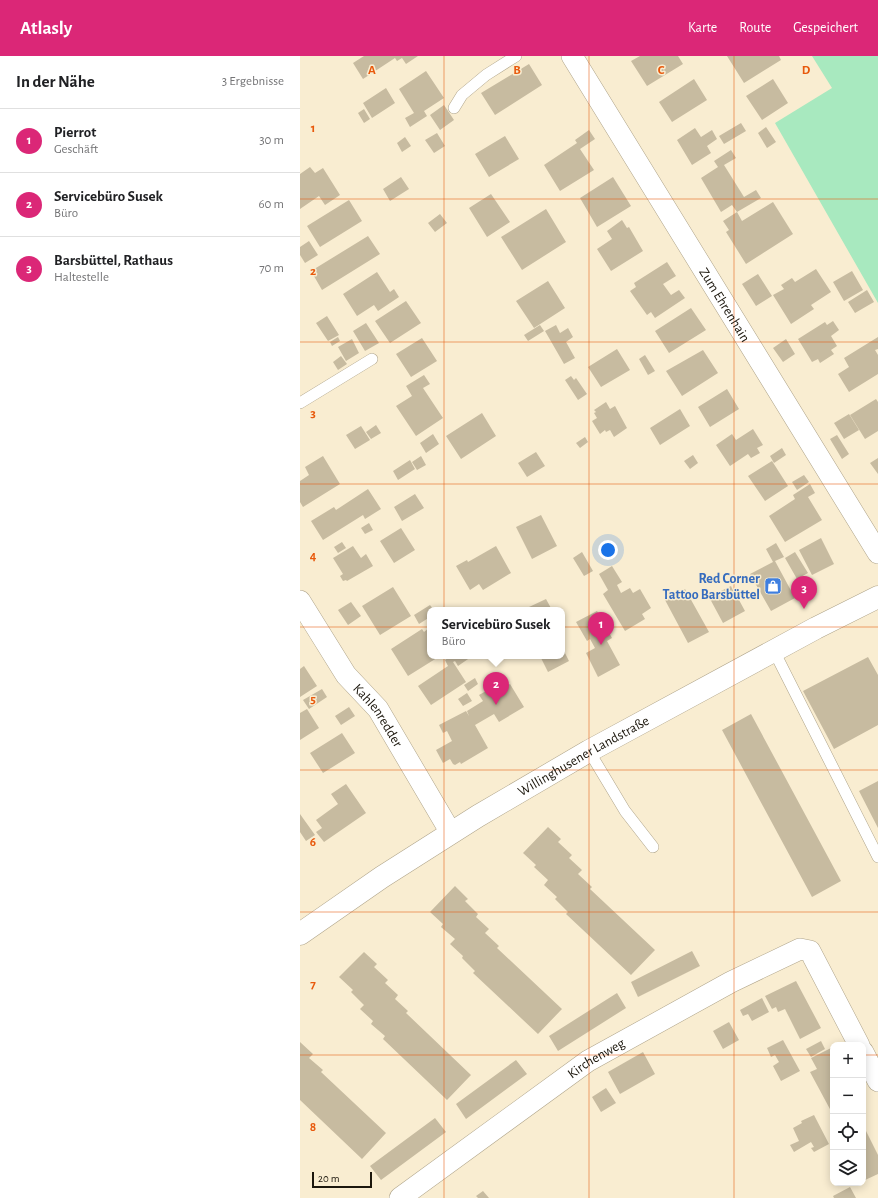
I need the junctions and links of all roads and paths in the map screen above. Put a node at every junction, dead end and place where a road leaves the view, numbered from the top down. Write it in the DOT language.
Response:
graph roads {
  1 [pos="516,56"];
  2 [pos="572,56"];
  3 [pos="454,108"];
  4 [pos="372,359"];
  5 [pos="300,403"];
  6 [pos="878,553"];
  7 [pos="878,598"];
  8 [pos="300,601"];
  9 [pos="774,651"];
  10 [pos="588,751"];
  11 [pos="451,833"];
  12 [pos="653,847"];
  13 [pos="878,857"];
  14 [pos="300,934"];
  15 [pos="857,1042"];
  16 [pos="866,1057"];
  17 [pos="877,1075"];
  18 [pos="400,1198"];
  1 -- 3 [label="lane"];
  2 -- 6 [label="street, Zum Ehrenhain"];
  4 -- 5 [label="lane"];
  7 -- 9 [label="street, Willinghusener Landstraße"];
  8 -- 11 [label="street, Kahlenredder"];
  9 -- 10 [label="street, Willinghusener Landstraße"];
  9 -- 13 [label="lane"];
  10 -- 11 [label="street, Willinghusener Landstraße"];
  10 -- 12 [label="lane"];
  11 -- 14 [label="street, Willinghusener Landstraße"];
  15 -- 18 [label="street, Kirchenweg"];
  16 -- 17 [label="street"];
}
